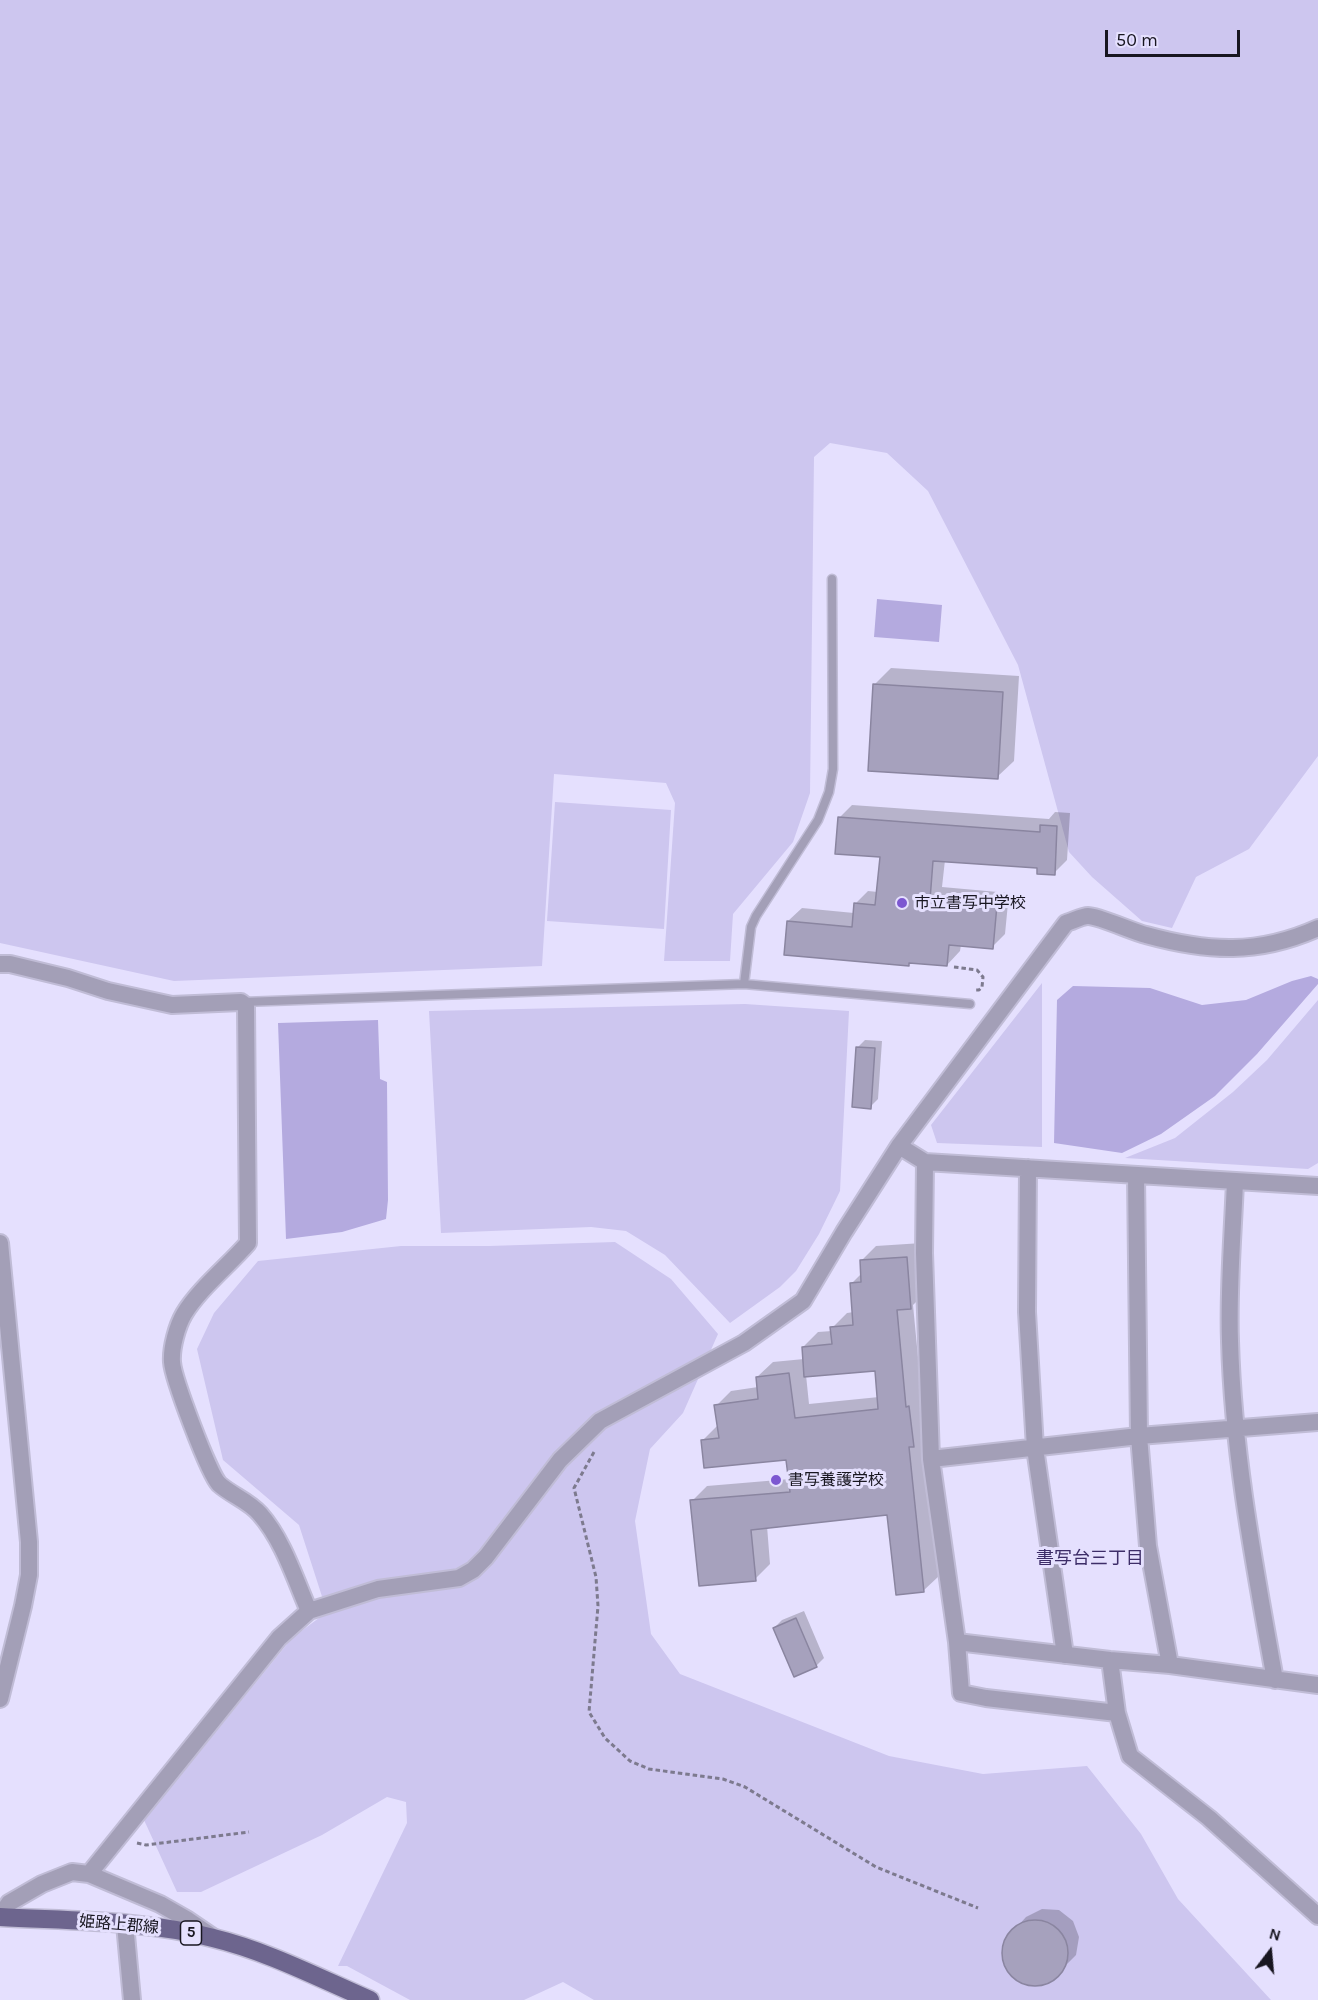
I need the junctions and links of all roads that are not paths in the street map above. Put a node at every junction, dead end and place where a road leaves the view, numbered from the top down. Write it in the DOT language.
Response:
graph roads {
  1 [pos="832,579"];
  2 [pos="1318,928"];
  3 [pos="0,963"];
  4 [pos="744,984"];
  5 [pos="241,1002"];
  6 [pos="970,1004"];
  7 [pos="899,1146"];
  8 [pos="925,1162"];
  9 [pos="1028,1168"];
  10 [pos="1136,1175"];
  11 [pos="1235,1181"];
  12 [pos="1318,1186"];
  13 [pos="0,1243"];
  14 [pos="1318,1422"];
  15 [pos="1235,1428"];
  16 [pos="1139,1436"];
  17 [pos="1035,1448"];
  18 [pos="931,1459"];
  19 [pos="309,1611"];
  20 [pos="957,1642"];
  21 [pos="1065,1655"];
  22 [pos="1110,1660"];
  23 [pos="1170,1665"];
  24 [pos="1275,1680"];
  25 [pos="1318,1685"];
  26 [pos="0,1699"];
  27 [pos="1117,1713"];
  28 [pos="88,1874"];
  29 [pos="1318,1916"];
  30 [pos="0,1917"];
  31 [pos="125,1924"];
  32 [pos="214,1938"];
  33 [pos="132,2000"];
  34 [pos="370,2000"];
  1 -- 4 [label="lane"];
  2 -- 7 [label="street"];
  3 -- 5 [label="street"];
  4 -- 5 [label="lane"];
  4 -- 6 [label="lane"];
  5 -- 19 [label="street"];
  7 -- 8 [label="street"];
  7 -- 19 [label="street"];
  8 -- 9 [label="street"];
  8 -- 18 [label="street"];
  9 -- 10 [label="street"];
  9 -- 17 [label="street"];
  10 -- 11 [label="street"];
  10 -- 16 [label="street"];
  11 -- 12 [label="street"];
  11 -- 15 [label="street"];
  13 -- 26 [label="street"];
  14 -- 15 [label="street"];
  15 -- 16 [label="street"];
  15 -- 24 [label="street"];
  16 -- 17 [label="street"];
  16 -- 23 [label="street"];
  17 -- 18 [label="street"];
  17 -- 21 [label="street"];
  18 -- 20 [label="street"];
  19 -- 28 [label="street"];
  20 -- 21 [label="street"];
  20 -- 27 [label="street"];
  21 -- 22 [label="street"];
  22 -- 23 [label="street"];
  22 -- 27 [label="street"];
  23 -- 24 [label="street"];
  24 -- 25 [label="street"];
  27 -- 29 [label="street"];
  28 -- 30 [label="street"];
  28 -- 32 [label="street"];
  30 -- 31 [label="main road, 姫路上郡線 / 5"];
  31 -- 32 [label="main road, 姫路上郡線 / 5"];
  31 -- 33 [label="street"];
  32 -- 34 [label="main road, 姫路上郡線 / 5"];
}
